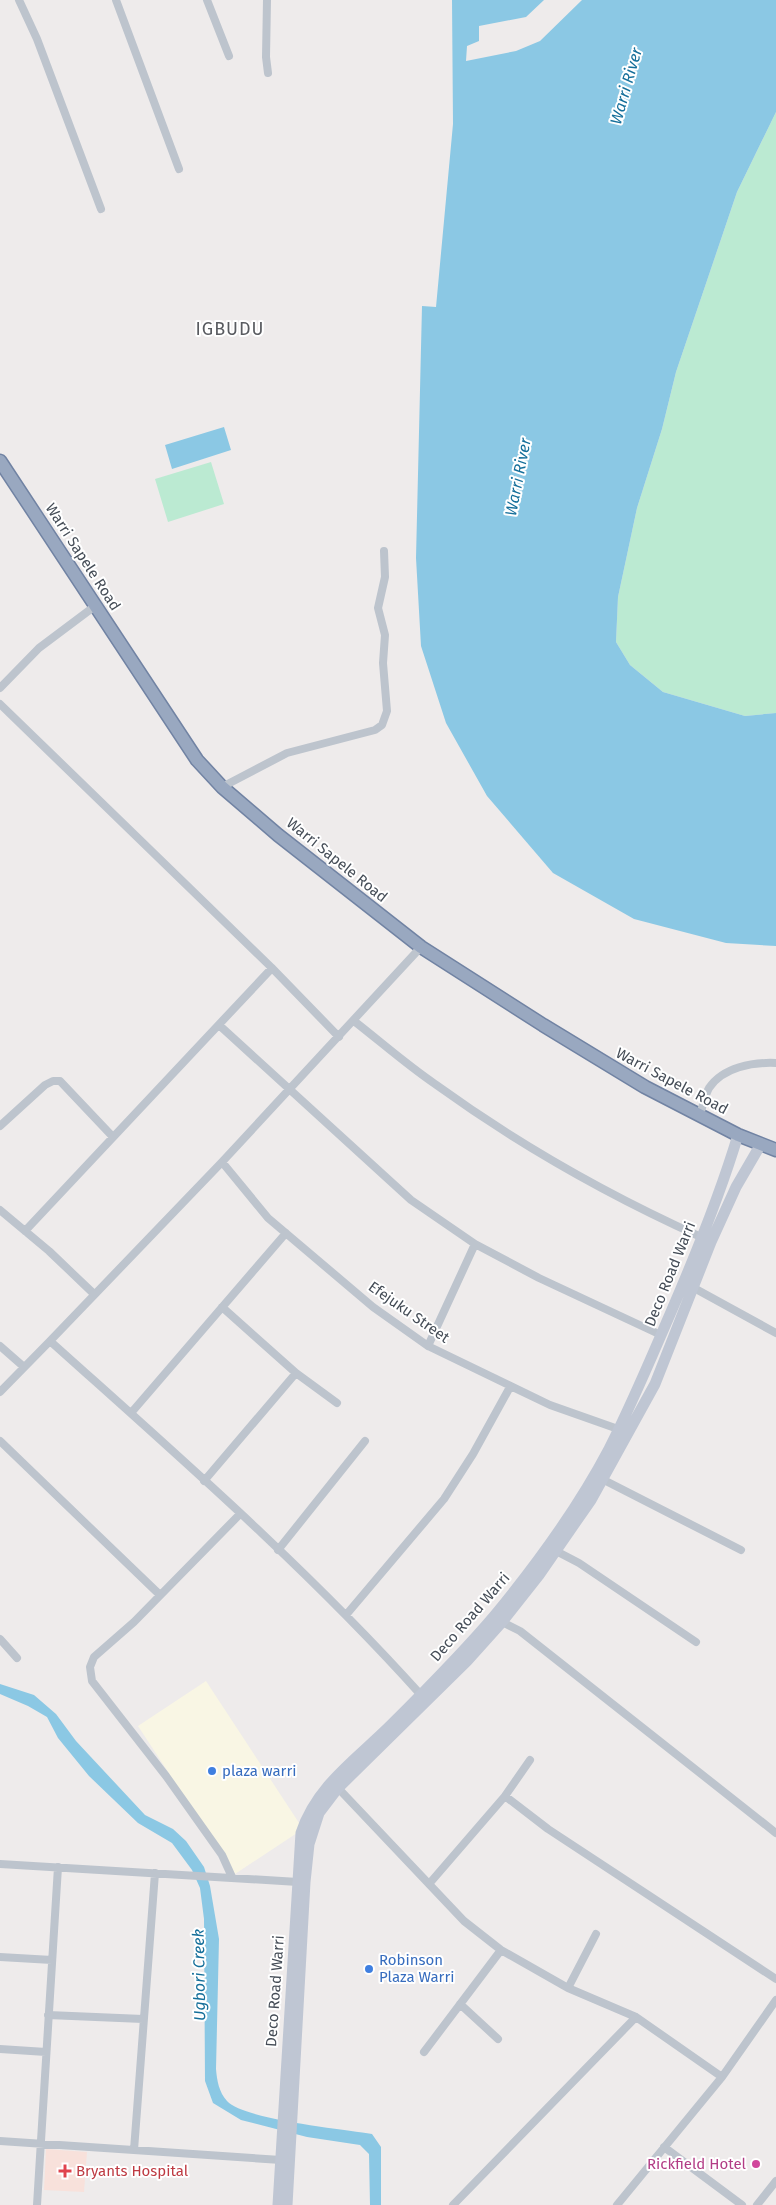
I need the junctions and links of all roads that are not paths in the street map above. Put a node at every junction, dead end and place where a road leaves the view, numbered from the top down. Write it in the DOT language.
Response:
graph roads {
  1 [pos="19,0"];
  2 [pos="116,0"];
  3 [pos="207,0"];
  4 [pos="267,0"];
  5 [pos="229,56"];
  6 [pos="268,73"];
  7 [pos="179,169"];
  8 [pos="101,209"];
  9 [pos="0,462"];
  10 [pos="384,551"];
  11 [pos="95,606"];
  12 [pos="0,688"];
  13 [pos="0,704"];
  14 [pos="222,787"];
  15 [pos="422,947"];
  16 [pos="272,968"];
  17 [pos="354,1021"];
  18 [pos="219,1025"];
  19 [pos="339,1037"];
  20 [pos="776,1063"];
  21 [pos="290,1090"];
  22 [pos="700,1114"];
  23 [pos="0,1126"];
  24 [pos="738,1135"];
  25 [pos="113,1137"];
  26 [pos="761,1144"];
  27 [pos="776,1150"];
  28 [pos="222,1162"];
  29 [pos="0,1210"];
  30 [pos="25,1231"];
  31 [pos="286,1233"];
  32 [pos="702,1237"];
  33 [pos="475,1244"];
  34 [pos="694,1288"];
  35 [pos="94,1294"];
  36 [pos="222,1307"];
  37 [pos="776,1332"];
  38 [pos="661,1335"];
  39 [pos="50,1340"];
  40 [pos="0,1346"];
  41 [pos="428,1346"];
  42 [pos="24,1367"];
  43 [pos="296,1373"];
  44 [pos="510,1387"];
  45 [pos="0,1392"];
  46 [pos="337,1403"];
  47 [pos="131,1413"];
  48 [pos="618,1429"];
  49 [pos="365,1441"];
  50 [pos="0,1442"];
  51 [pos="599,1477"];
  52 [pos="204,1481"];
  53 [pos="240,1514"];
  54 [pos="278,1550"];
  55 [pos="741,1550"];
  56 [pos="556,1551"];
  57 [pos="160,1595"];
  58 [pos="346,1615"];
  59 [pos="502,1622"];
  60 [pos="0,1639"];
  61 [pos="696,1642"];
  62 [pos="17,1658"];
  63 [pos="421,1695"];
  64 [pos="530,1760"];
  65 [pos="338,1788"];
  66 [pos="504,1796"];
  67 [pos="776,1833"];
  68 [pos="0,1864"];
  69 [pos="58,1867"];
  70 [pos="154,1873"];
  71 [pos="232,1877"];
  72 [pos="298,1882"];
  73 [pos="429,1884"];
  74 [pos="596,1934"];
  75 [pos="501,1950"];
  76 [pos="0,1957"];
  77 [pos="52,1960"];
  78 [pos="776,1979"];
  79 [pos="568,1988"];
  80 [pos="776,2000"];
  81 [pos="460,2004"];
  82 [pos="48,2015"];
  83 [pos="636,2017"];
  84 [pos="144,2019"];
  85 [pos="498,2039"];
  86 [pos="0,2049"];
  87 [pos="46,2052"];
  88 [pos="424,2052"];
  89 [pos="722,2076"];
  90 [pos="287,2115"];
  91 [pos="286,2140"];
  92 [pos="0,2141"];
  93 [pos="41,2144"];
  94 [pos="664,2147"];
  95 [pos="134,2150"];
  96 [pos="281,2160"];
  97 [pos="776,2180"];
  98 [pos="37,2205"];
  99 [pos="278,2205"];
  100 [pos="287,2205"];
  101 [pos="453,2205"];
  102 [pos="617,2205"];
  103 [pos="742,2205"];
  104 [pos="757,2205"];
  1 -- 8 [label="street"];
  2 -- 7 [label="street"];
  3 -- 5 [label="street"];
  4 -- 6 [label="street"];
  9 -- 11 [label="highway, Warri Sapele Road"];
  10 -- 14 [label="street"];
  11 -- 12 [label="street"];
  11 -- 14 [label="highway, Warri Sapele Road"];
  13 -- 16 [label="street"];
  14 -- 15 [label="highway, Warri Sapele Road"];
  15 -- 17 [label="street"];
  15 -- 22 [label="highway, Warri Sapele Road"];
  16 -- 18 [label="street"];
  16 -- 19 [label="street"];
  17 -- 19 [label="street"];
  17 -- 32 [label="street"];
  18 -- 21 [label="street"];
  18 -- 25 [label="street"];
  19 -- 21 [label="street"];
  20 -- 22 [label="street"];
  21 -- 28 [label="street"];
  21 -- 33 [label="street"];
  22 -- 24 [label="highway, Warri Sapele Road"];
  23 -- 25 [label="street"];
  24 -- 26 [label="highway, Warri Sapele Road"];
  24 -- 32 [label="main road, Deco Road Warri"];
  25 -- 30 [label="street"];
  26 -- 27 [label="highway, Warri Sapele Road"];
  26 -- 34 [label="main road, Deco Road Warri"];
  28 -- 31 [label="street, Efejuku Street"];
  28 -- 35 [label="street"];
  29 -- 30 [label="street"];
  30 -- 35 [label="street"];
  31 -- 36 [label="street"];
  31 -- 41 [label="street, Efejuku Street"];
  32 -- 38 [label="main road, Deco Road Warri"];
  33 -- 38 [label="street"];
  33 -- 41 [label="street"];
  34 -- 37 [label="street"];
  34 -- 51 [label="main road, Deco Road Warri"];
  35 -- 39 [label="street"];
  36 -- 43 [label="street"];
  36 -- 47 [label="street"];
  38 -- 48 [label="main road, Deco Road Warri"];
  39 -- 42 [label="street"];
  39 -- 47 [label="street"];
  40 -- 42 [label="street"];
  41 -- 44 [label="street, Efejuku Street"];
  42 -- 45 [label="street"];
  43 -- 46 [label="street"];
  43 -- 52 [label="street"];
  44 -- 48 [label="street, Efejuku Street"];
  44 -- 58 [label="street"];
  47 -- 52 [label="street"];
  48 -- 51 [label="main road, Deco Road Warri"];
  49 -- 54 [label="street"];
  50 -- 57 [label="street"];
  51 -- 55 [label="street"];
  51 -- 56 [label="main road, Deco Road Warri"];
  51 -- 63 [label="main road, Deco Road Warri"];
  52 -- 53 [label="street"];
  53 -- 54 [label="street"];
  53 -- 57 [label="street"];
  54 -- 58 [label="street"];
  56 -- 59 [label="main road, Deco Road Warri"];
  56 -- 61 [label="street"];
  57 -- 71 [label="street"];
  58 -- 63 [label="street"];
  59 -- 65 [label="main road, Deco Road Warri"];
  59 -- 67 [label="street"];
  60 -- 62 [label="street"];
  63 -- 72 [label="main road, Deco Road Warri"];
  64 -- 66 [label="street"];
  65 -- 73 [label="street"];
  65 -- 90 [label="main road, Deco Road Warri"];
  66 -- 73 [label="street"];
  66 -- 78 [label="street"];
  68 -- 69 [label="street"];
  69 -- 70 [label="street"];
  69 -- 77 [label="street"];
  70 -- 71 [label="street"];
  70 -- 84 [label="street"];
  71 -- 72 [label="street"];
  72 -- 90 [label="main road, Deco Road Warri"];
  73 -- 75 [label="street"];
  74 -- 79 [label="street"];
  75 -- 79 [label="street"];
  75 -- 81 [label="street"];
  76 -- 77 [label="street"];
  77 -- 82 [label="street"];
  79 -- 83 [label="street"];
  80 -- 89 [label="street"];
  81 -- 85 [label="street"];
  81 -- 88 [label="street"];
  82 -- 84 [label="street"];
  82 -- 87 [label="street"];
  83 -- 89 [label="street"];
  83 -- 101 [label="street"];
  84 -- 95 [label="street"];
  86 -- 87 [label="street"];
  87 -- 93 [label="street"];
  89 -- 94 [label="street"];
  90 -- 91 [label="main road"];
  91 -- 96 [label="main road"];
  91 -- 100 [label="main road"];
  92 -- 93 [label="street"];
  93 -- 95 [label="street"];
  93 -- 98 [label="street"];
  94 -- 102 [label="street"];
  94 -- 103 [label="street"];
  95 -- 96 [label="street"];
  96 -- 99 [label="main road"];
  97 -- 104 [label="street"];
}
